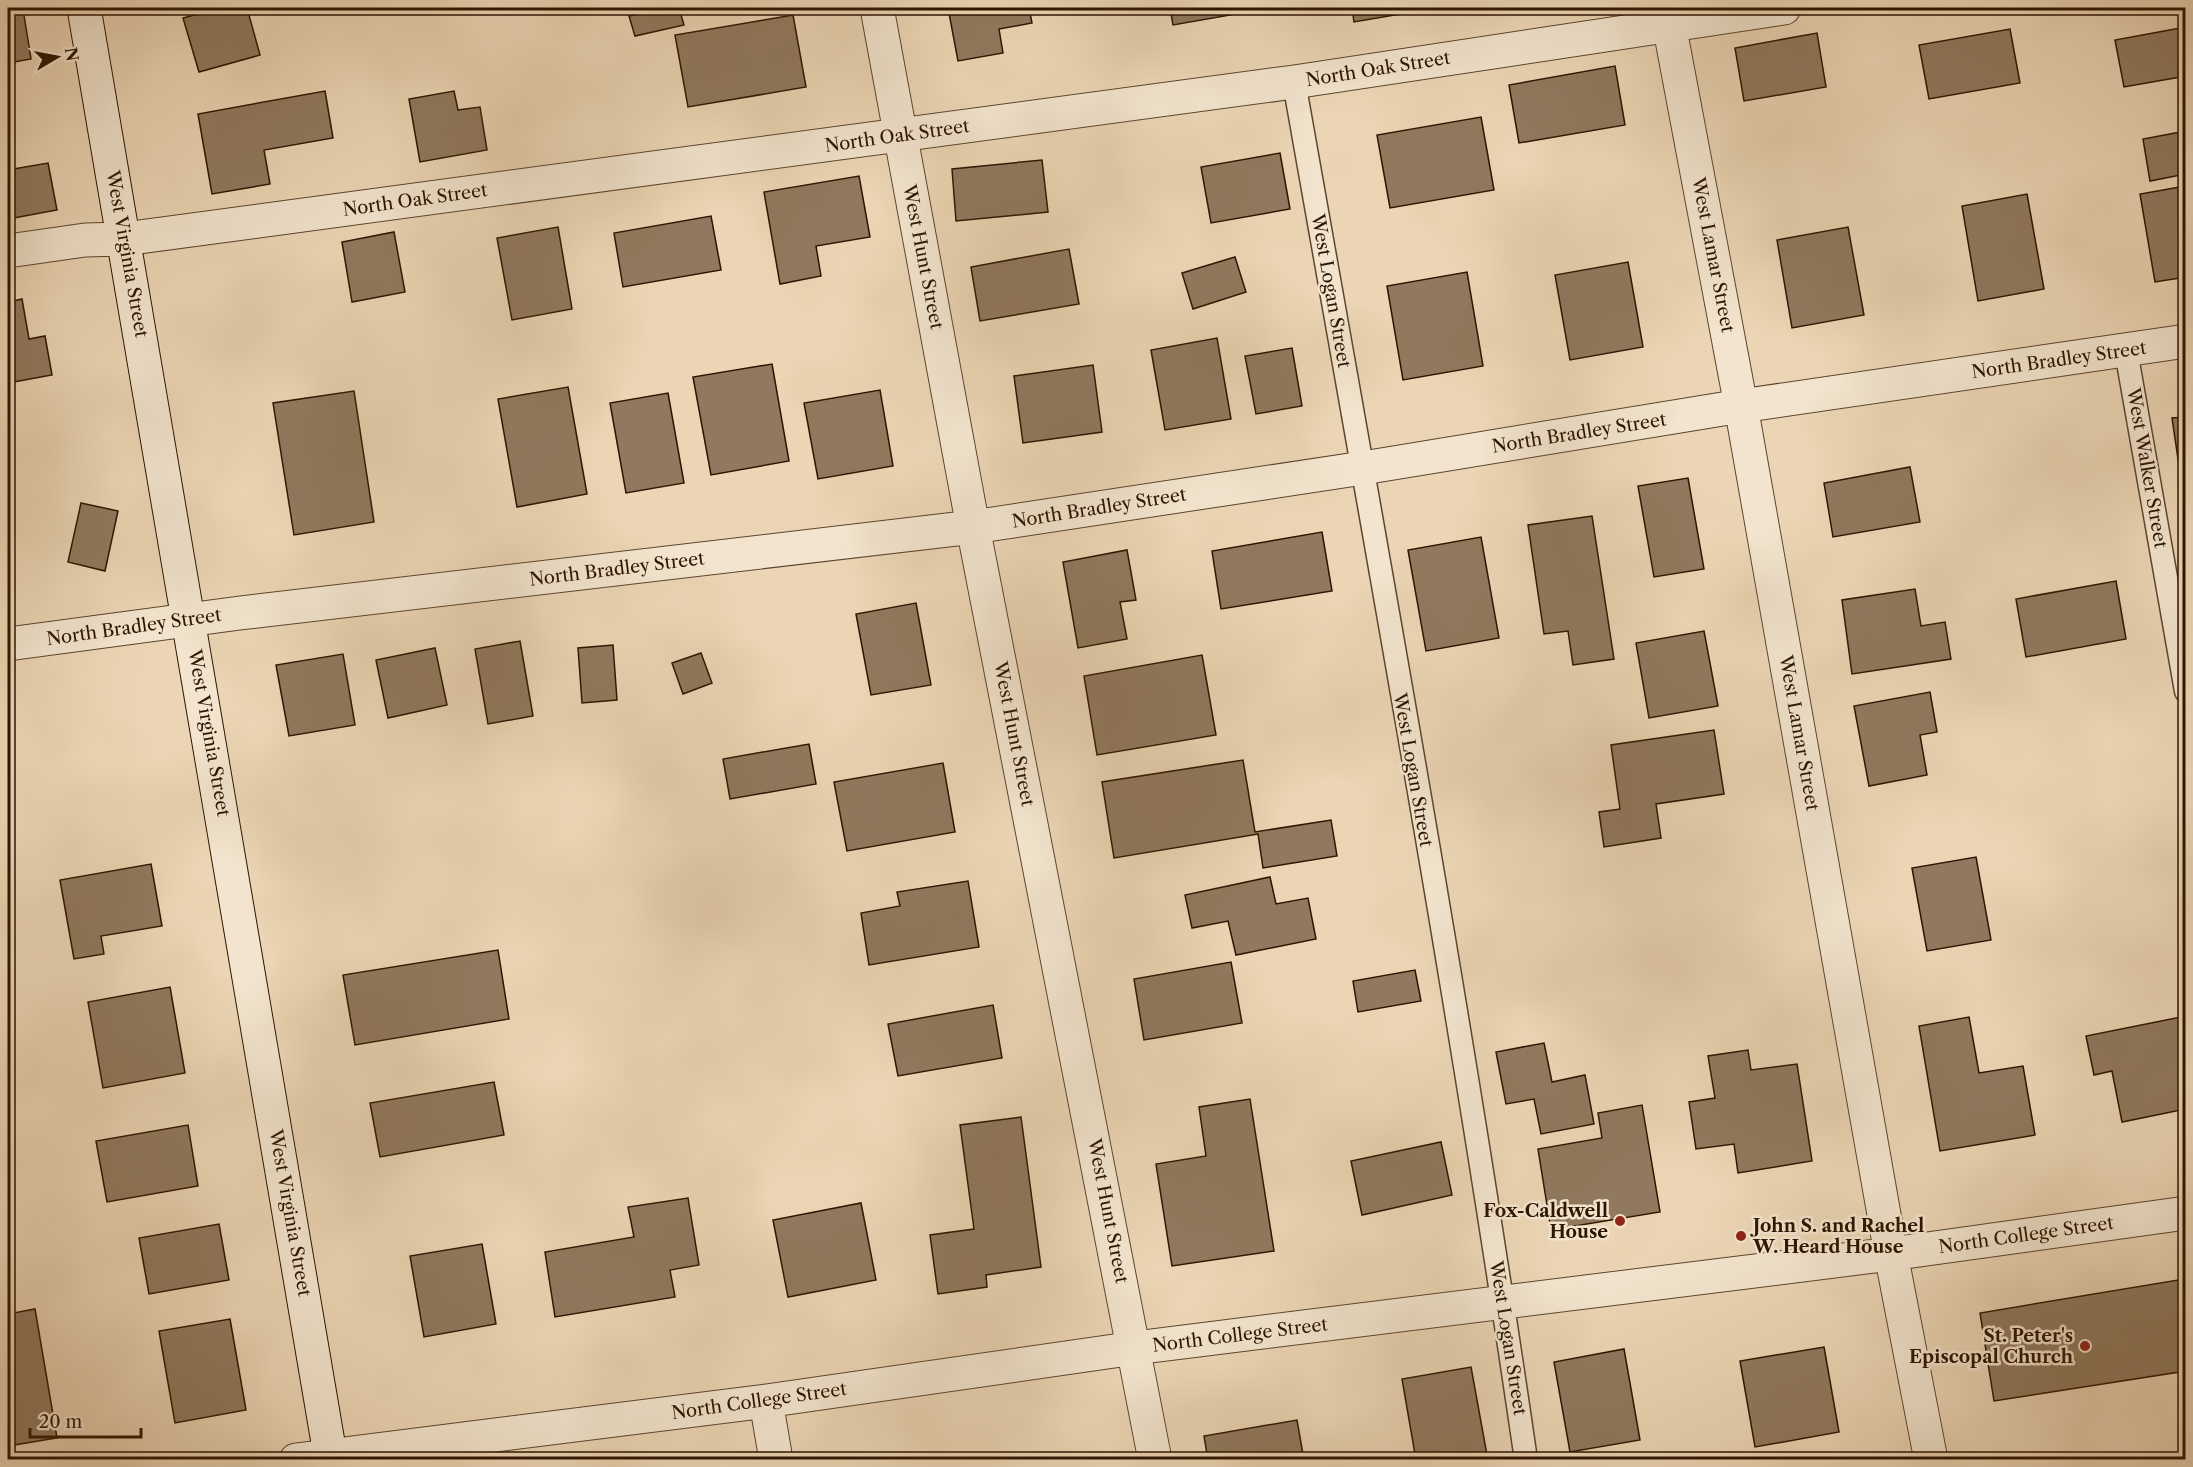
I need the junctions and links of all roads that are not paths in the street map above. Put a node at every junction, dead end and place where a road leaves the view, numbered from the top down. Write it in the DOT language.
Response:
graph roads {
  1 [pos="84,8"];
  2 [pos="877,8"];
  3 [pos="1784,8"];
  4 [pos="1668,16"];
  5 [pos="1294,82"];
  6 [pos="900,135"];
  7 [pos="124,239"];
  8 [pos="8,251"];
  9 [pos="2186,341"];
  10 [pos="2127,351"];
  11 [pos="1741,406"];
  12 [pos="1363,468"];
  13 [pos="973,527"];
  14 [pos="190,620"];
  15 [pos="8,644"];
  16 [pos="2186,691"];
  17 [pos="2186,1213"];
  18 [pos="1891,1254"];
  19 [pos="1503,1302"];
  20 [pos="1135,1348"];
  21 [pos="766,1401"];
  22 [pos="331,1457"];
  23 [pos="296,1460"];
  24 [pos="776,1460"];
  25 [pos="1155,1460"];
  26 [pos="1526,1460"];
  27 [pos="1931,1460"];
  1 -- 7 [label="street, West Virginia Street"];
  2 -- 6 [label="street, West Hunt Street"];
  3 -- 4 [label="street, North Oak Street"];
  4 -- 5 [label="street, North Oak Street"];
  4 -- 11 [label="street, West Lamar Street"];
  5 -- 6 [label="street, North Oak Street"];
  5 -- 12 [label="lane, West Logan Street"];
  6 -- 7 [label="street, North Oak Street"];
  6 -- 13 [label="street, West Hunt Street"];
  7 -- 8 [label="street, North Oak Street"];
  7 -- 14 [label="street, West Virginia Street"];
  9 -- 10 [label="street, North Bradley Street"];
  10 -- 11 [label="street, North Bradley Street"];
  10 -- 16 [label="lane, West Walker Street"];
  11 -- 12 [label="street, North Bradley Street"];
  11 -- 18 [label="street, West Lamar Street"];
  12 -- 13 [label="street, North Bradley Street"];
  12 -- 19 [label="lane, West Logan Street"];
  13 -- 14 [label="street, North Bradley Street"];
  13 -- 20 [label="street, West Hunt Street"];
  14 -- 15 [label="street, North Bradley Street"];
  14 -- 22 [label="street, West Virginia Street"];
  17 -- 18 [label="street, North College Street"];
  18 -- 19 [label="street, North College Street"];
  18 -- 27 [label="street, West Lamar Street"];
  19 -- 20 [label="street, North College Street"];
  19 -- 26 [label="lane, West Logan Street"];
  20 -- 21 [label="street, North College Street"];
  20 -- 25 [label="street, West Hunt Street"];
  21 -- 22 [label="street, North College Street"];
  21 -- 24 [label="street"];
  22 -- 23 [label="street, North College Street"];
}
